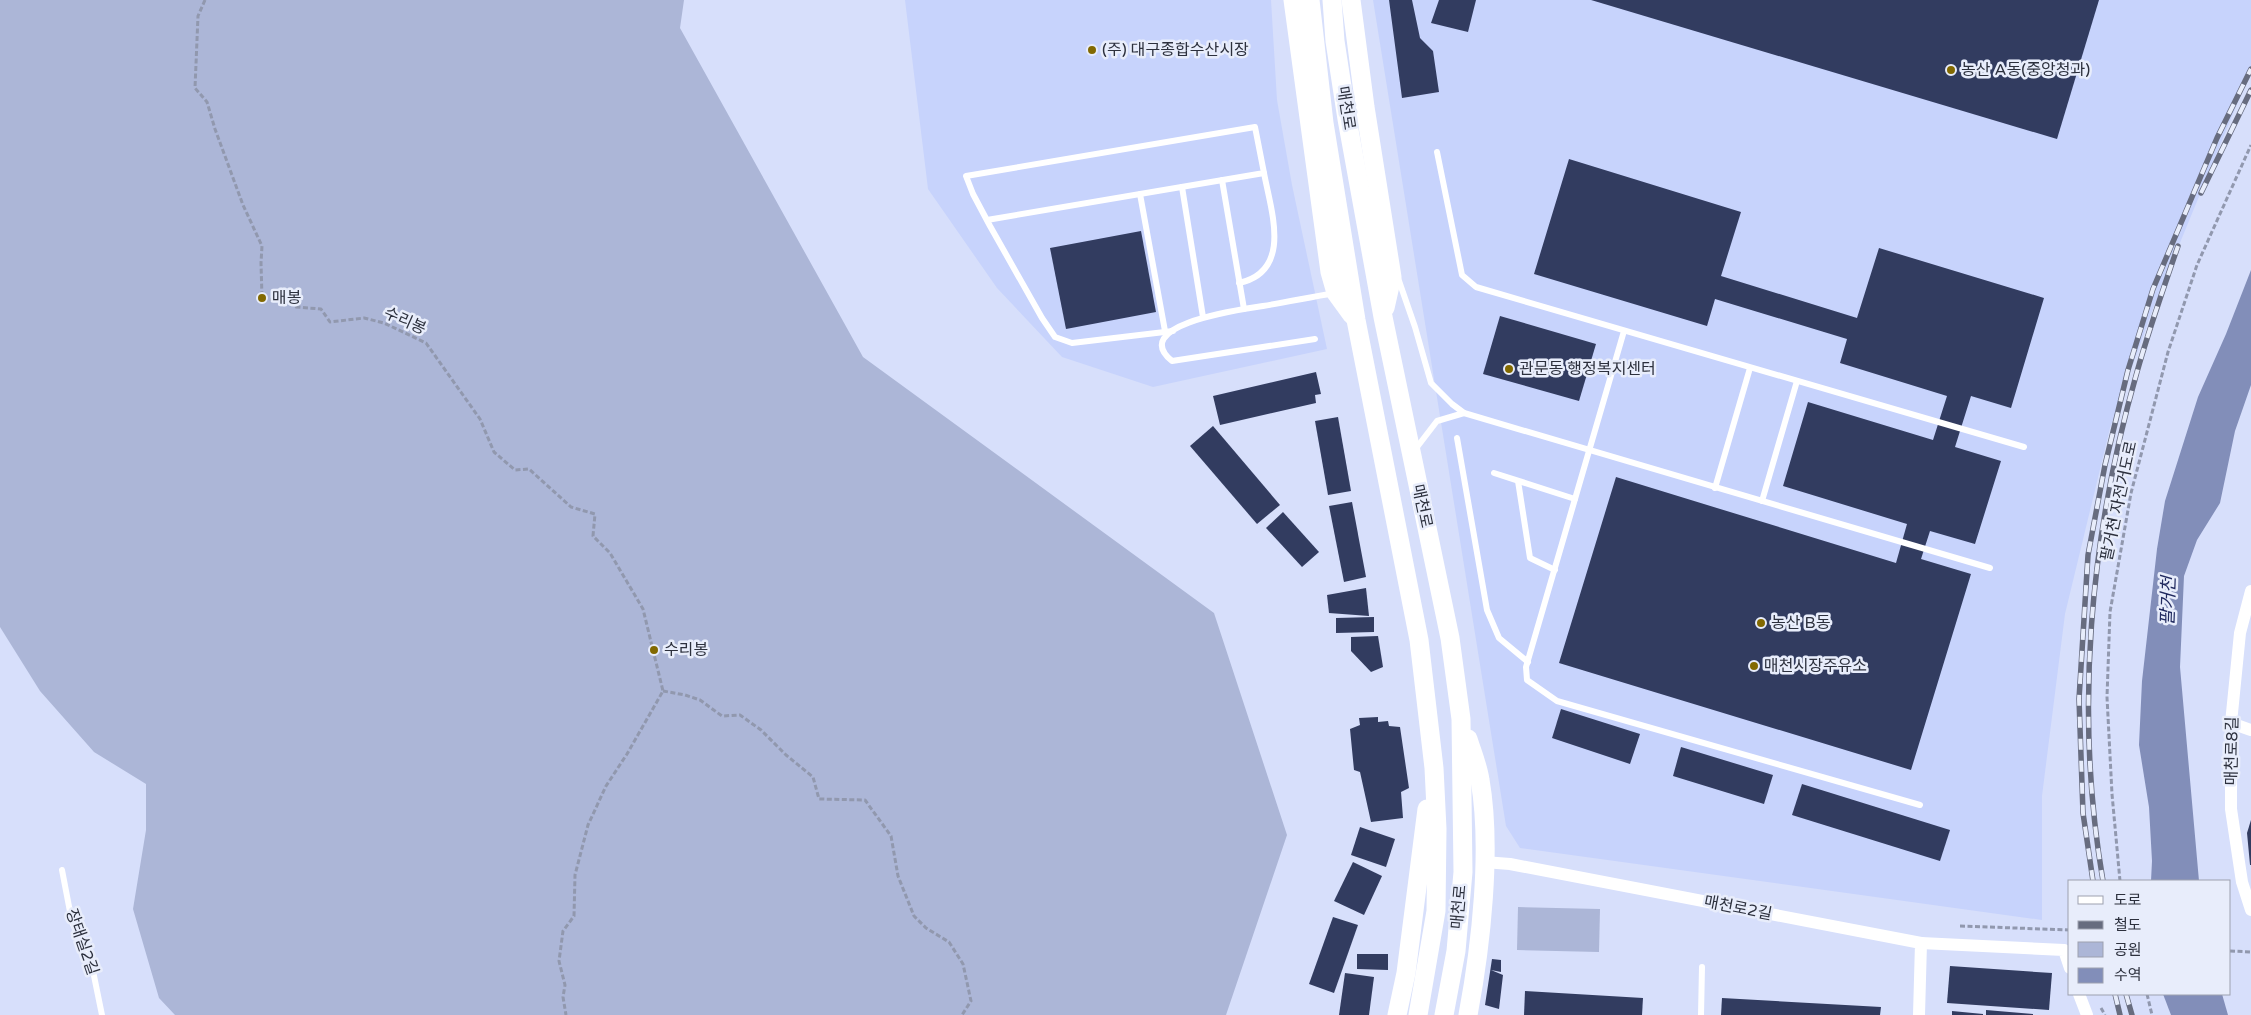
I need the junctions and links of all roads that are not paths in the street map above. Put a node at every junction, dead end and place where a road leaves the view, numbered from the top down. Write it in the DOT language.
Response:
graph roads {
  1 [pos="1293,0"];
  2 [pos="1310,0"];
  3 [pos="1332,0"];
  4 [pos="1351,0"];
  5 [pos="1438,152"];
  6 [pos="1264,173"];
  7 [pos="1222,180"];
  8 [pos="1182,187"];
  9 [pos="1140,194"];
  10 [pos="987,220"];
  11 [pos="1388,250"];
  12 [pos="1239,282"];
  13 [pos="1336,293"];
  14 [pos="1244,310"];
  15 [pos="1203,317"];
  16 [pos="1382,317"];
  17 [pos="1356,320"];
  18 [pos="1169,331"];
  19 [pos="1624,331"];
  20 [pos="1315,339"];
  21 [pos="1750,368"];
  22 [pos="1797,382"];
  23 [pos="1464,413"];
  24 [pos="1457,438"];
  25 [pos="2024,447"];
  26 [pos="1589,451"];
  27 [pos="1411,454"];
  28 [pos="1494,473"];
  29 [pos="1518,481"];
  30 [pos="1714,488"];
  31 [pos="1575,499"];
  32 [pos="1762,501"];
  33 [pos="1990,568"];
  34 [pos="1555,570"];
  35 [pos="2251,591"];
  36 [pos="1528,662"];
  37 [pos="1461,719"];
  38 [pos="2231,723"];
  39 [pos="2251,730"];
  40 [pos="1434,768"];
  41 [pos="1920,805"];
  42 [pos="1484,862"];
  43 [pos="62,870"];
  44 [pos="2251,910"];
  45 [pos="1921,943"];
  46 [pos="2068,962"];
  47 [pos="1702,967"];
  48 [pos="2079,995"];
  49 [pos="102,1015"];
  50 [pos="1397,1015"];
  51 [pos="1418,1015"];
  52 [pos="1444,1015"];
  53 [pos="1468,1015"];
  54 [pos="1700,1015"];
  55 [pos="1919,1015"];
  56 [pos="2087,1015"];
  1 -- 13 [label="main road"];
  2 -- 17 [label="main road, 매천로"];
  3 -- 16 [label="main road, 매천로"];
  4 -- 11 [label="main road"];
  5 -- 19 [label="lane"];
  6 -- 7 [label="lane"];
  6 -- 10 [label="lane"];
  6 -- 12 [label="lane"];
  7 -- 8 [label="lane"];
  7 -- 12 [label="lane"];
  8 -- 9 [label="lane"];
  8 -- 15 [label="lane"];
  9 -- 10 [label="lane"];
  9 -- 18 [label="lane"];
  10 -- 18 [label="lane"];
  11 -- 16 [label="main road"];
  11 -- 23 [label="lane"];
  12 -- 14 [label="lane"];
  13 -- 14 [label="lane"];
  13 -- 17 [label="main road"];
  14 -- 15 [label="lane"];
  15 -- 18 [label="lane"];
  16 -- 27 [label="main road, 매천로"];
  17 -- 40 [label="main road, 매천로"];
  18 -- 20 [label="lane"];
  19 -- 21 [label="lane"];
  19 -- 26 [label="lane"];
  21 -- 22 [label="lane"];
  21 -- 30 [label="lane"];
  22 -- 25 [label="lane"];
  22 -- 32 [label="lane"];
  23 -- 26 [label="lane"];
  23 -- 27 [label="lane"];
  24 -- 36 [label="lane"];
  26 -- 30 [label="lane"];
  26 -- 31 [label="lane"];
  27 -- 37 [label="main road, 매천로"];
  28 -- 29 [label="lane"];
  29 -- 31 [label="lane"];
  29 -- 34 [label="lane"];
  30 -- 32 [label="lane"];
  31 -- 34 [label="lane"];
  32 -- 33 [label="lane"];
  34 -- 36 [label="lane"];
  35 -- 38 [label="street, 매천로8길"];
  36 -- 41 [label="lane"];
  37 -- 42 [label="main road"];
  37 -- 52 [label="main road, 매천로"];
  38 -- 39 [label="street"];
  38 -- 44 [label="street, 매천로8길"];
  40 -- 50 [label="main road"];
  40 -- 51 [label="main road, 매천로"];
  42 -- 45 [label="street, 매천로2길"];
  42 -- 53 [label="main road"];
  43 -- 49 [label="lane, 장태실2길"];
  45 -- 46 [label="street, 매천로2길"];
  45 -- 55 [label="street"];
  47 -- 54 [label="lane"];
  48 -- 56 [label="street"];
}
